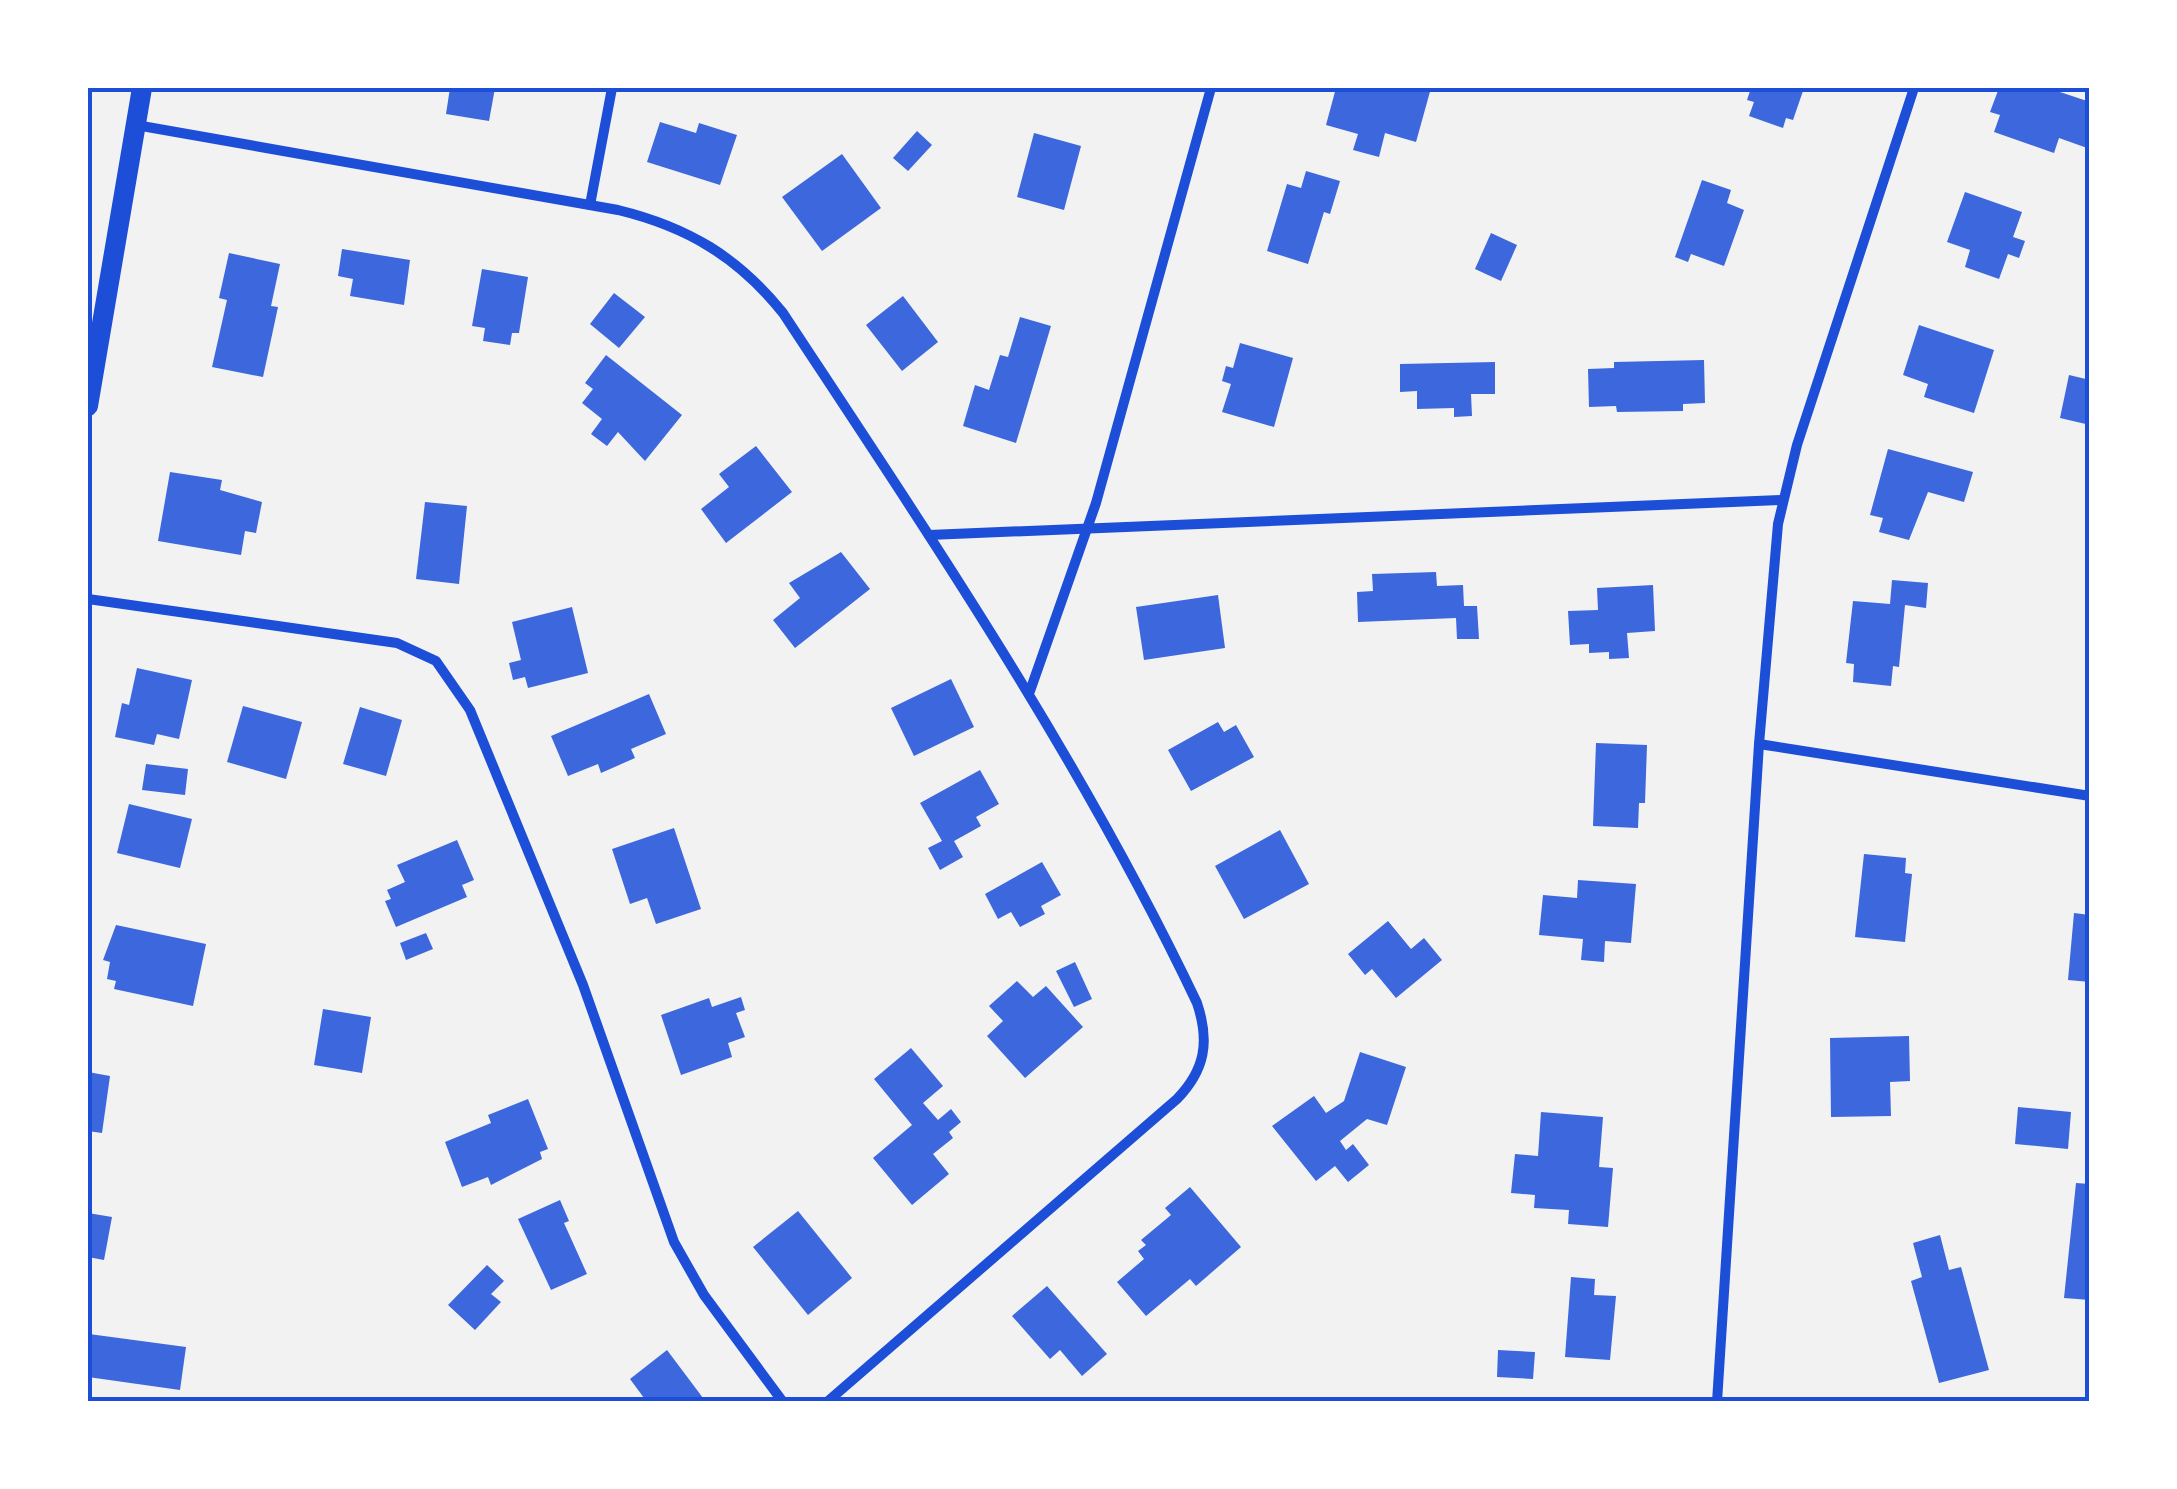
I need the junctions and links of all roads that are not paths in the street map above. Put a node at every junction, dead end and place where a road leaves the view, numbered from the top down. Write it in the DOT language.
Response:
graph roads {
  1 [pos="142,88"];
  2 [pos="612,88"];
  3 [pos="1211,88"];
  4 [pos="1914,88"];
  5 [pos="136,125"];
  6 [pos="590,205"];
  7 [pos="88,406"];
  8 [pos="1782,500"];
  9 [pos="1090,525"];
  10 [pos="929,535"];
  11 [pos="88,600"];
  12 [pos="1030,691"];
  13 [pos="1759,744"];
  14 [pos="2090,796"];
  15 [pos="783,1402"];
  16 [pos="827,1402"];
  17 [pos="1717,1402"];
  1 -- 5 [label="main road"];
  2 -- 6 [label="street"];
  3 -- 9 [label="street"];
  4 -- 8 [label="street"];
  5 -- 6 [label="street"];
  5 -- 7 [label="main road"];
  6 -- 10 [label="street"];
  8 -- 9 [label="street"];
  8 -- 13 [label="street"];
  9 -- 10 [label="street"];
  9 -- 12 [label="street"];
  10 -- 12 [label="street"];
  11 -- 15 [label="street"];
  12 -- 16 [label="street"];
  13 -- 14 [label="street"];
  13 -- 17 [label="street"];
}
